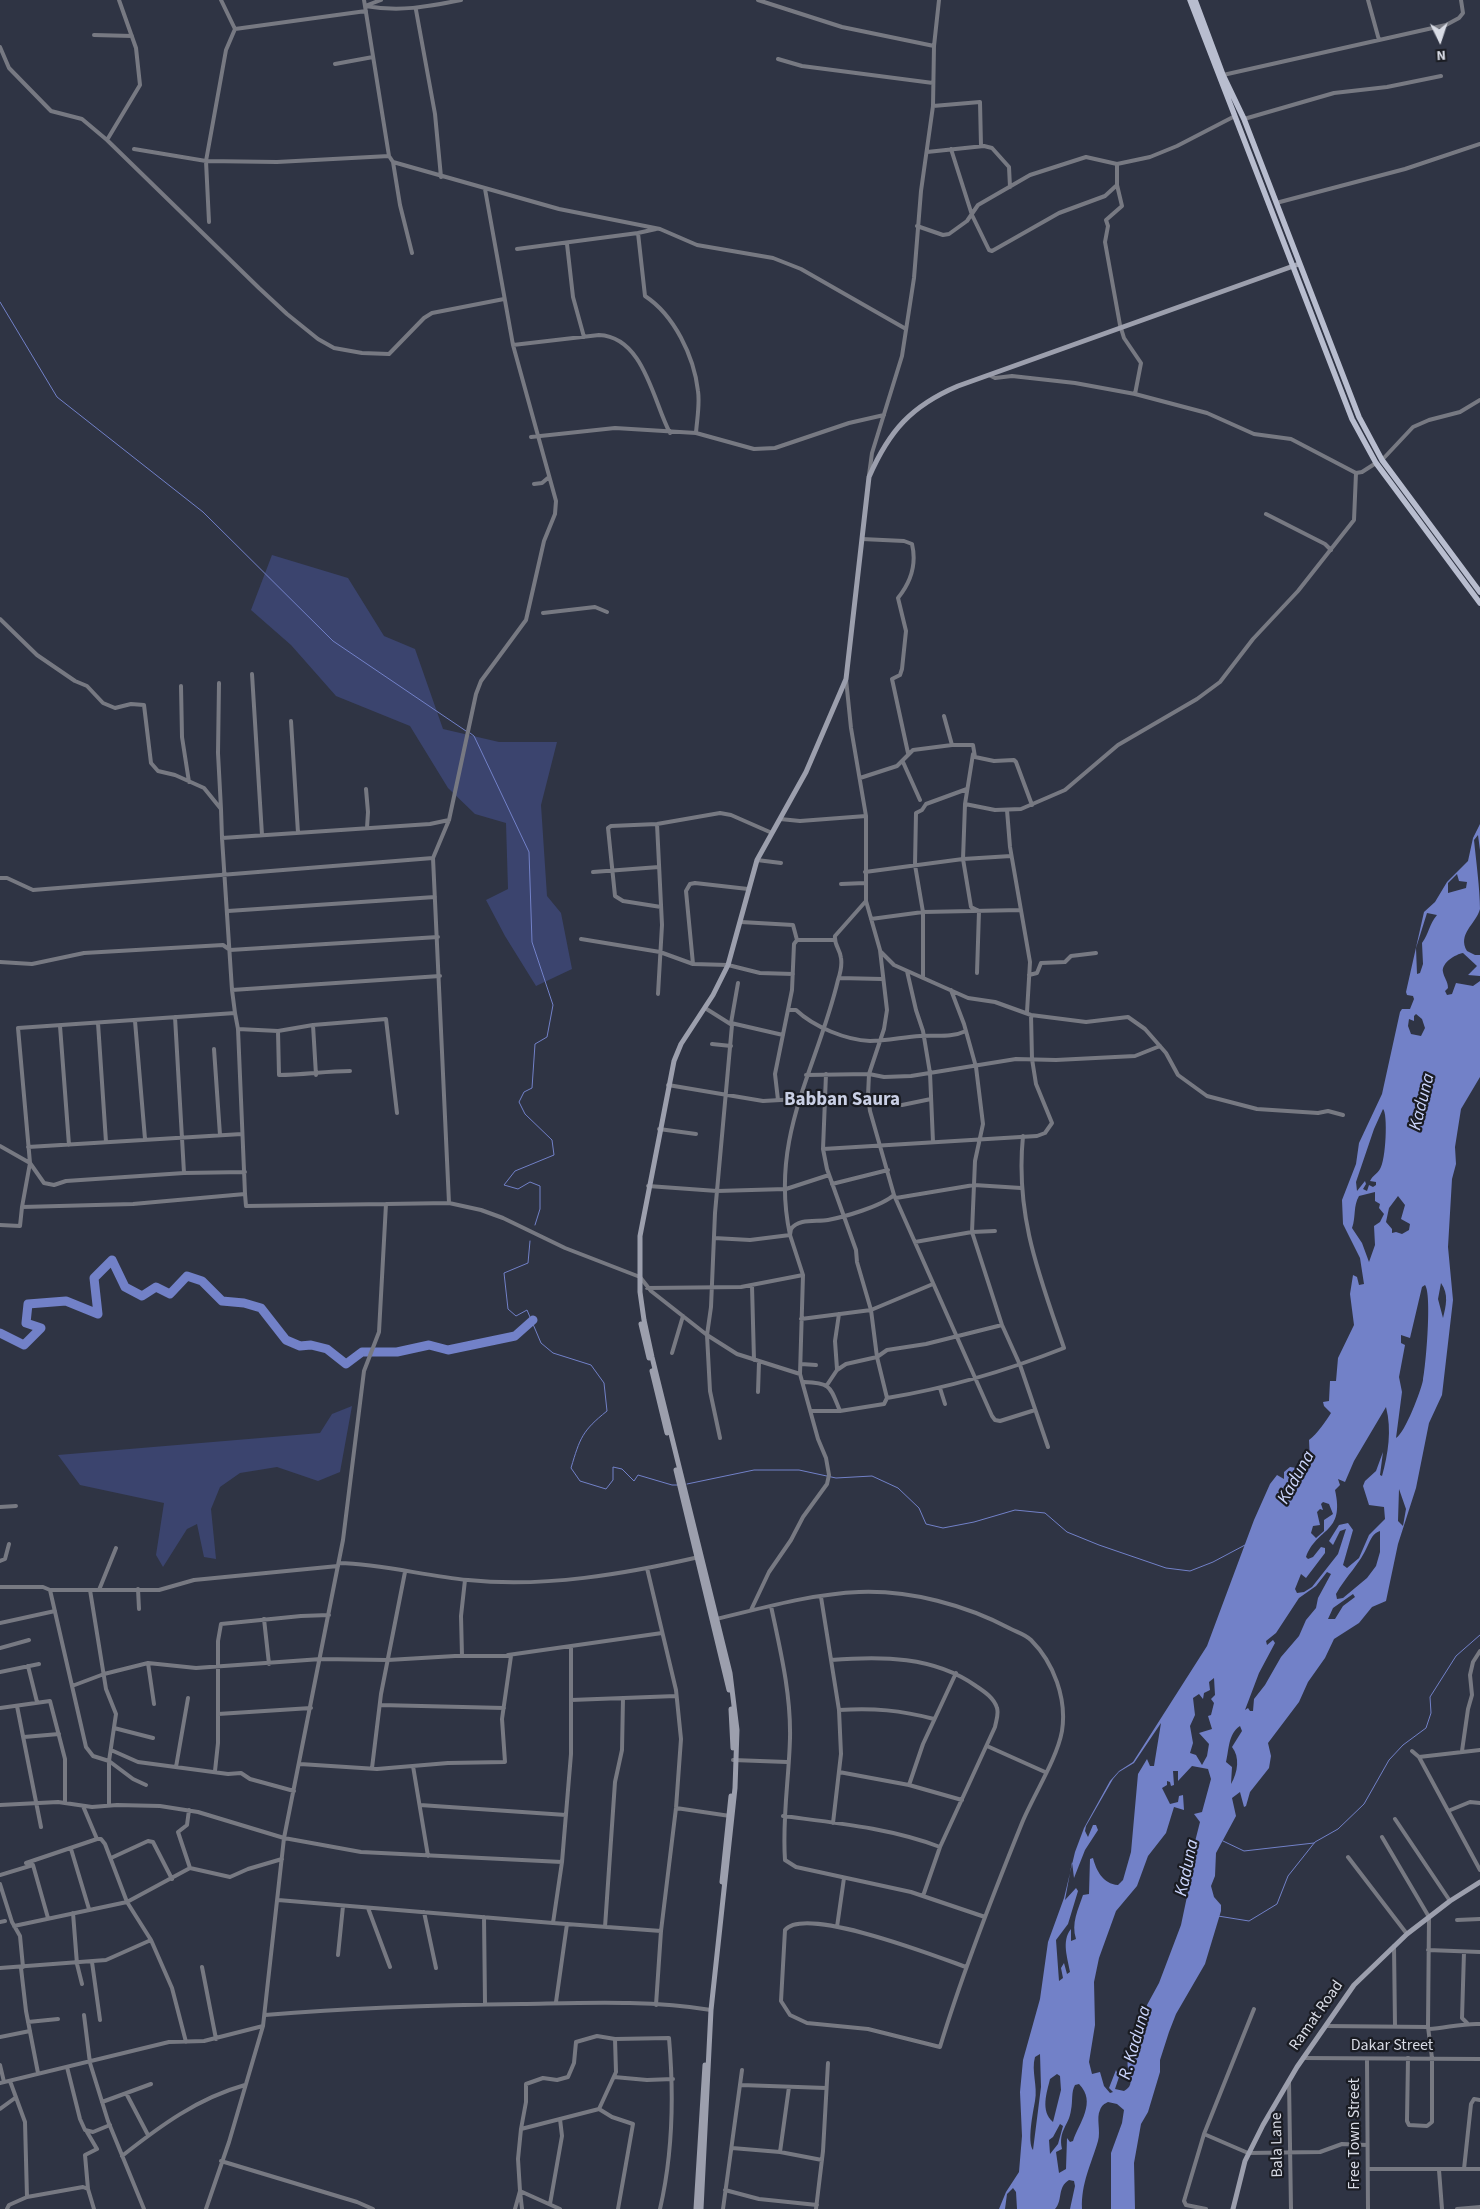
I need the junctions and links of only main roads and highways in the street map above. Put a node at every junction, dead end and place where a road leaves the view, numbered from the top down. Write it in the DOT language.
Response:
graph roads {
  1 [pos="1190,0"];
  2 [pos="1194,0"];
  3 [pos="1296,265"];
  4 [pos="1480,592"];
  5 [pos="1480,604"];
  6 [pos="1480,1882"];
  7 [pos="710,2010"];
  8 [pos="696,2209"];
  9 [pos="701,2209"];
  10 [pos="1233,2209"];
  1 -- 3 [label="main road"];
  2 -- 3 [label="main road"];
  3 -- 4 [label="main road"];
  3 -- 5 [label="main road"];
  3 -- 7 [label="main road"];
  6 -- 10 [label="main road, Ramat Road"];
  7 -- 8 [label="main road"];
  7 -- 9 [label="main road"];
}
